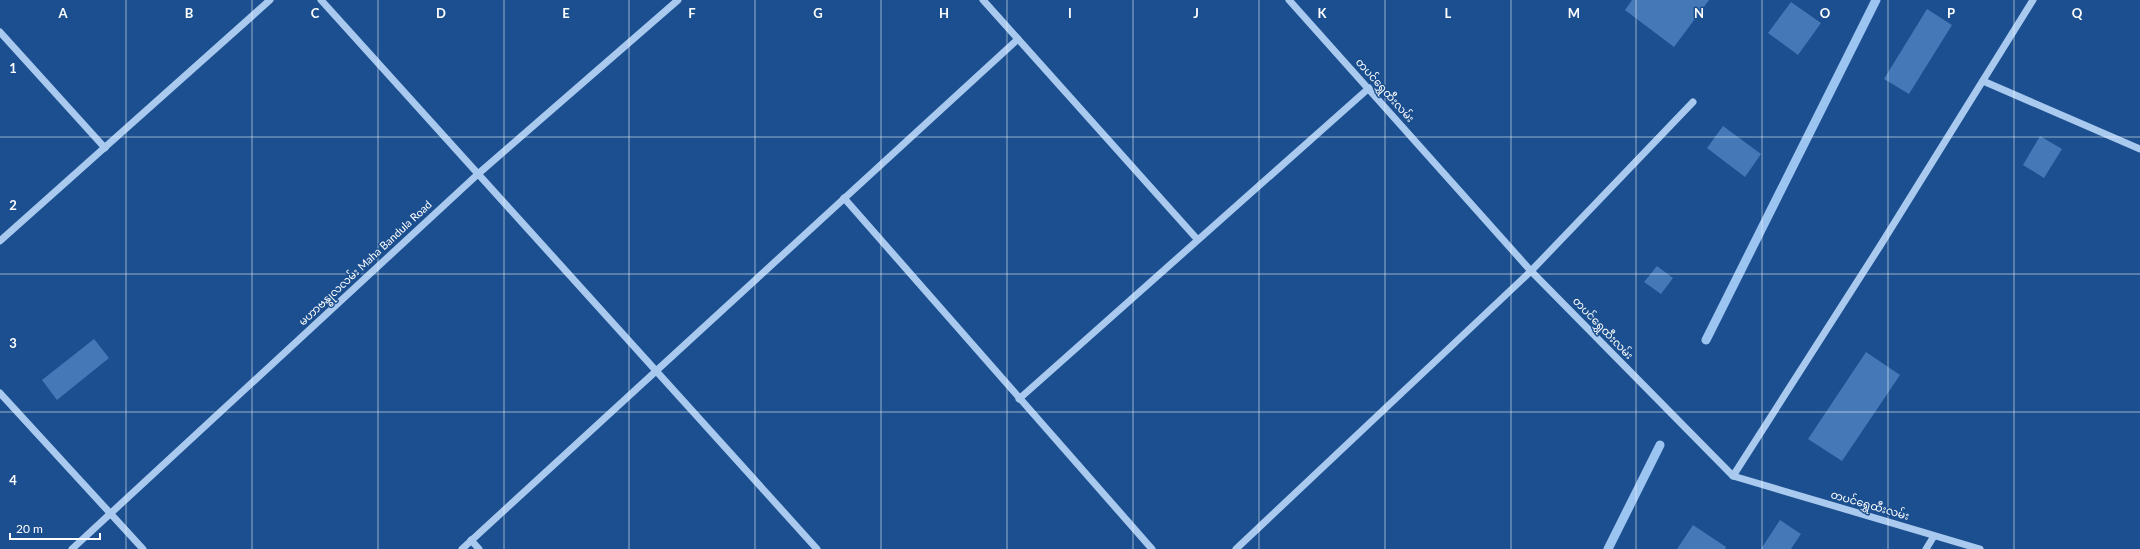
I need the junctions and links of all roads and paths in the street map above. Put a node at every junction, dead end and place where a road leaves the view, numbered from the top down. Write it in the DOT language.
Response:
graph roads {
  1 [pos="270,0"];
  2 [pos="321,0"];
  3 [pos="678,0"];
  4 [pos="983,0"];
  5 [pos="1290,0"];
  6 [pos="2032,0"];
  7 [pos="0,32"];
  8 [pos="1018,40"];
  9 [pos="1982,81"];
  10 [pos="1369,88"];
  11 [pos="1693,102"];
  12 [pos="105,148"];
  13 [pos="2140,149"];
  14 [pos="478,174"];
  15 [pos="844,198"];
  16 [pos="1197,239"];
  17 [pos="0,242"];
  18 [pos="1531,271"];
  19 [pos="656,371"];
  20 [pos="0,393"];
  21 [pos="1019,399"];
  22 [pos="1733,476"];
  23 [pos="110,512"];
  24 [pos="1934,536"];
  25 [pos="471,540"];
  26 [pos="72,549"];
  27 [pos="143,549"];
  28 [pos="462,549"];
  29 [pos="479,549"];
  30 [pos="817,549"];
  31 [pos="1152,549"];
  32 [pos="1236,549"];
  33 [pos="1926,549"];
  34 [pos="1980,549"];
  1 -- 12 [label="street"];
  2 -- 14 [label="street"];
  3 -- 14 [label="street, မဟာဗန္ဓုလလမ်း Maha Bandula Road"];
  4 -- 8 [label="street"];
  5 -- 10 [label="street, တပင်ရွှေထီးလမ်း"];
  6 -- 9 [label="street"];
  7 -- 12 [label="street"];
  8 -- 15 [label="street"];
  8 -- 16 [label="street"];
  9 -- 13 [label="street"];
  9 -- 22 [label="street"];
  10 -- 16 [label="street"];
  10 -- 18 [label="street, တပင်ရွှေထီးလမ်း"];
  11 -- 18 [label="street"];
  12 -- 17 [label="street"];
  14 -- 19 [label="street"];
  14 -- 23 [label="street, မဟာဗန္ဓုလလမ်း Maha Bandula Road"];
  15 -- 19 [label="street"];
  15 -- 21 [label="street"];
  16 -- 21 [label="street"];
  18 -- 22 [label="street, တပင်ရွှေထီးလမ်း"];
  18 -- 32 [label="street"];
  19 -- 25 [label="street"];
  19 -- 30 [label="street"];
  20 -- 23 [label="street"];
  21 -- 31 [label="street"];
  22 -- 24 [label="street, တပင်ရွှေထီးလမ်း"];
  23 -- 26 [label="street, မဟာဗန္ဓုလလမ်း Maha Bandula Road"];
  23 -- 27 [label="street"];
  24 -- 33 [label="street"];
  24 -- 34 [label="street, တပင်ရွှေထီးလမ်း"];
  25 -- 28 [label="street"];
  25 -- 29 [label="street"];
}
